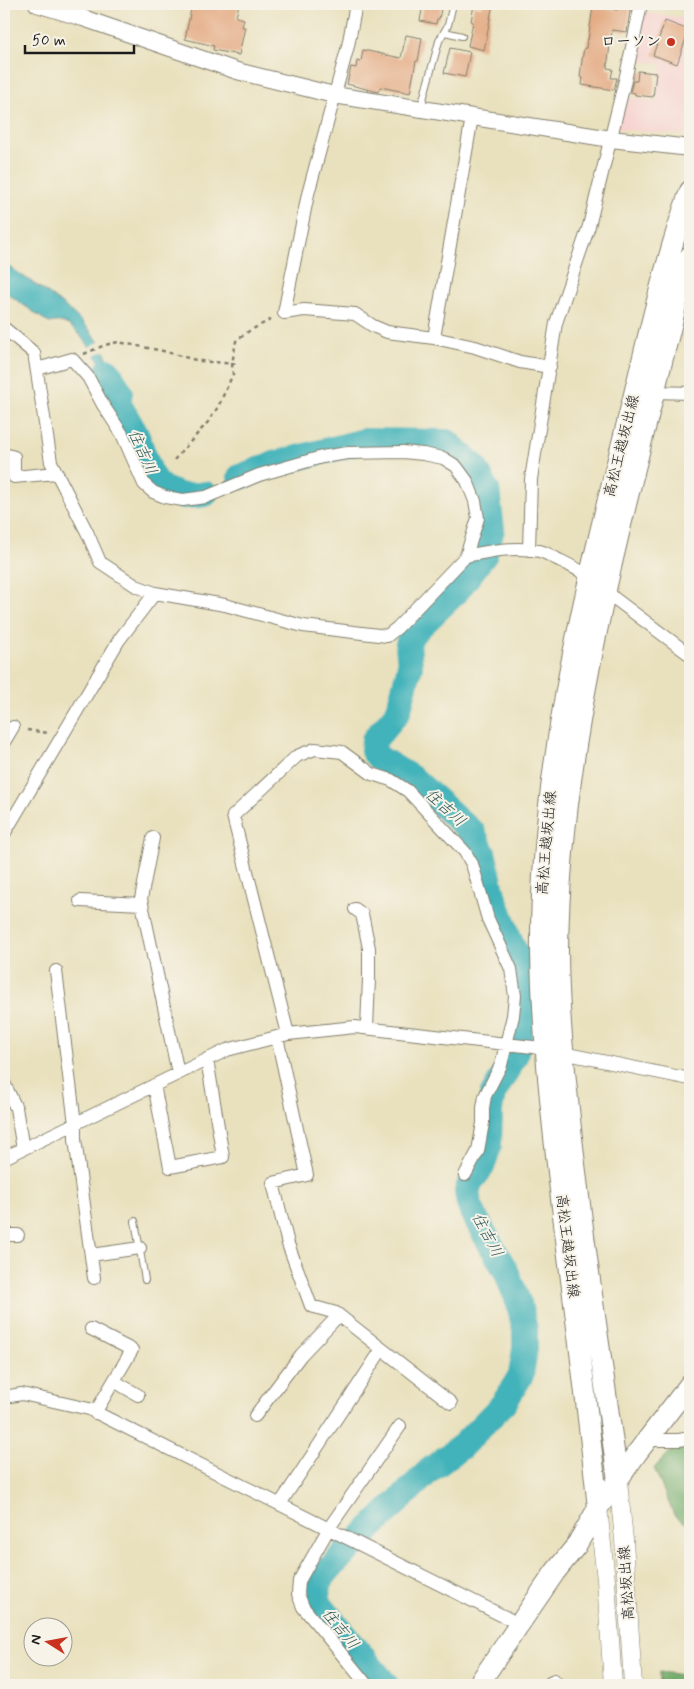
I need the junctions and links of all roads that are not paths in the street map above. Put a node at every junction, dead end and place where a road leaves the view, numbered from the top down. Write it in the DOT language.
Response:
graph roads {
  1 [pos="37,4"];
  2 [pos="356,4"];
  3 [pos="453,4"];
  4 [pos="640,4"];
  5 [pos="84,11"];
  6 [pos="445,32"];
  7 [pos="462,36"];
  8 [pos="334,95"];
  9 [pos="420,109"];
  10 [pos="472,117"];
  11 [pos="611,139"];
  12 [pos="690,148"];
  13 [pos="690,191"];
  14 [pos="690,256"];
  15 [pos="4,328"];
  16 [pos="434,338"];
  17 [pos="550,368"];
  18 [pos="37,369"];
  19 [pos="656,392"];
  20 [pos="690,393"];
  21 [pos="4,454"];
  22 [pos="56,473"];
  23 [pos="529,550"];
  24 [pos="466,556"];
  25 [pos="590,577"];
  26 [pos="607,589"];
  27 [pos="154,593"];
  28 [pos="690,655"];
  29 [pos="13,727"];
  30 [pos="4,742"];
  31 [pos="9,812"];
  32 [pos="4,834"];
  33 [pos="153,838"];
  34 [pos="80,901"];
  35 [pos="142,904"];
  36 [pos="356,909"];
  37 [pos="56,971"];
  38 [pos="367,1028"];
  39 [pos="283,1036"];
  40 [pos="509,1045"];
  41 [pos="544,1050"];
  42 [pos="207,1059"];
  43 [pos="178,1073"];
  44 [pos="690,1079"];
  45 [pos="4,1082"];
  46 [pos="154,1085"];
  47 [pos="75,1124"];
  48 [pos="22,1149"];
  49 [pos="4,1158"];
  50 [pos="465,1175"];
  51 [pos="135,1221"];
  52 [pos="4,1235"];
  53 [pos="18,1235"];
  54 [pos="140,1248"];
  55 [pos="91,1255"];
  56 [pos="94,1278"];
  57 [pos="145,1280"];
  58 [pos="339,1315"];
  59 [pos="91,1329"];
  60 [pos="382,1349"];
  61 [pos="114,1381"];
  62 [pos="690,1384"];
  63 [pos="138,1395"];
  64 [pos="4,1397"];
  65 [pos="451,1403"];
  66 [pos="95,1413"];
  67 [pos="255,1416"];
  68 [pos="400,1426"];
  69 [pos="690,1438"];
  70 [pos="647,1440"];
  71 [pos="618,1481"];
  72 [pos="280,1504"];
  73 [pos="598,1508"];
  74 [pos="329,1528"];
  75 [pos="519,1624"];
  76 [pos="367,1685"];
  77 [pos="478,1685"];
  78 [pos="548,1685"];
  79 [pos="558,1685"];
  80 [pos="613,1685"];
  81 [pos="633,1685"];
  1 -- 5 [label="street"];
  2 -- 8 [label="street"];
  3 -- 6 [label="lane"];
  4 -- 11 [label="street"];
  5 -- 8 [label="street"];
  6 -- 7 [label="lane"];
  6 -- 9 [label="lane"];
  8 -- 9 [label="street"];
  8 -- 16 [label="street"];
  9 -- 10 [label="street"];
  10 -- 11 [label="street"];
  10 -- 16 [label="street"];
  11 -- 12 [label="street"];
  11 -- 17 [label="street"];
  13 -- 25 [label="main road, 高松王越坂出線"];
  14 -- 19 [label="main road, 高松王越坂出線"];
  15 -- 18 [label="street"];
  16 -- 17 [label="street"];
  17 -- 23 [label="street"];
  18 -- 22 [label="street"];
  18 -- 24 [label="street"];
  19 -- 20 [label="street"];
  19 -- 26 [label="main road, 高松王越坂出線"];
  21 -- 22 [label="street"];
  22 -- 27 [label="street"];
  23 -- 24 [label="street"];
  23 -- 25 [label="street"];
  24 -- 27 [label="street"];
  25 -- 26 [label="street"];
  25 -- 41 [label="main road, 高松王越坂出線"];
  26 -- 28 [label="street"];
  26 -- 41 [label="main road, 高松王越坂出線"];
  27 -- 31 [label="street"];
  29 -- 30 [label="street"];
  31 -- 32 [label="street"];
  33 -- 35 [label="street"];
  34 -- 35 [label="street"];
  35 -- 43 [label="street"];
  36 -- 38 [label="street"];
  37 -- 47 [label="street"];
  38 -- 39 [label="street"];
  38 -- 40 [label="street"];
  39 -- 40 [label="street"];
  39 -- 42 [label="street"];
  39 -- 58 [label="street"];
  40 -- 41 [label="street"];
  40 -- 50 [label="street"];
  41 -- 44 [label="street"];
  41 -- 71 [label="main road, 高松王越坂出線"];
  41 -- 73 [label="main road, 高松王越坂出線"];
  42 -- 43 [label="street"];
  42 -- 46 [label="street"];
  43 -- 46 [label="street"];
  45 -- 48 [label="street"];
  46 -- 47 [label="street"];
  47 -- 48 [label="street"];
  47 -- 55 [label="street"];
  48 -- 49 [label="street"];
  51 -- 54 [label="lane"];
  52 -- 53 [label="street"];
  54 -- 55 [label="street"];
  54 -- 57 [label="lane"];
  55 -- 56 [label="street"];
  58 -- 60 [label="street"];
  58 -- 67 [label="street"];
  59 -- 61 [label="street"];
  60 -- 65 [label="street"];
  60 -- 72 [label="street"];
  61 -- 63 [label="street"];
  61 -- 66 [label="street"];
  62 -- 70 [label="main road"];
  64 -- 66 [label="street"];
  66 -- 72 [label="street"];
  68 -- 74 [label="street"];
  69 -- 70 [label="street"];
  70 -- 71 [label="main road"];
  71 -- 73 [label="main road"];
  71 -- 81 [label="main road, 高松坂出線"];
  72 -- 74 [label="street"];
  73 -- 75 [label="main road"];
  73 -- 80 [label="main road, 高松坂出線"];
  74 -- 75 [label="street"];
  74 -- 76 [label="street"];
  75 -- 77 [label="main road"];
  78 -- 79 [label="street"];
}
